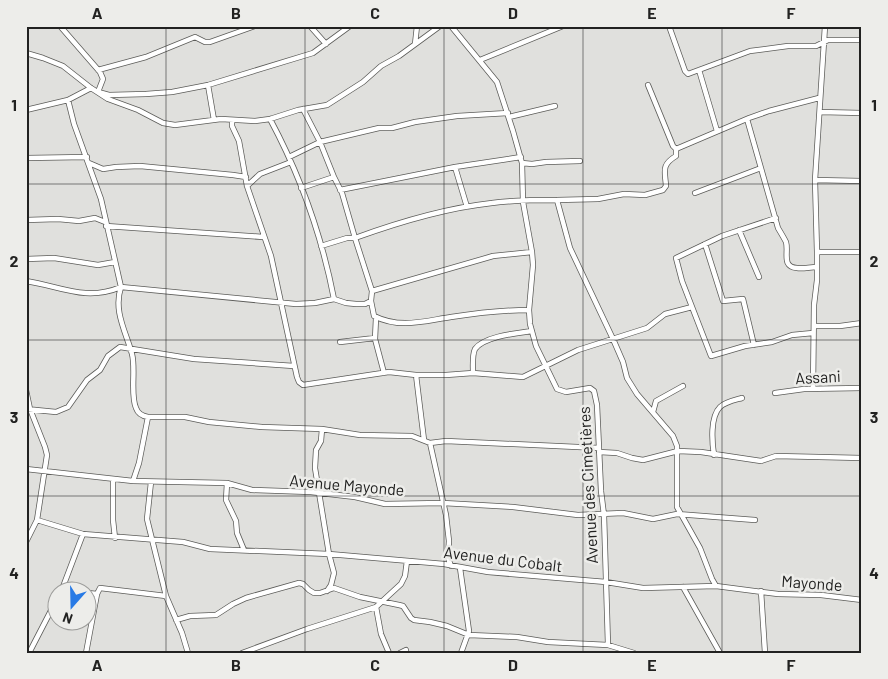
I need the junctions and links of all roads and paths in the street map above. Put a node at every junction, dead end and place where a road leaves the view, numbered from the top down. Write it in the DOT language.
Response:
graph roads {
  1 [pos="60,26"];
  2 [pos="255,26"];
  3 [pos="310,26"];
  4 [pos="350,26"];
  5 [pos="417,26"];
  6 [pos="429,26"];
  7 [pos="440,26"];
  8 [pos="451,26"];
  9 [pos="564,26"];
  10 [pos="669,26"];
  11 [pos="825,26"];
  12 [pos="433,31"];
  13 [pos="862,40"];
  14 [pos="824,43"];
  15 [pos="326,44"];
  16 [pos="415,44"];
  17 [pos="26,53"];
  18 [pos="480,60"];
  19 [pos="108,67"];
  20 [pos="98,70"];
  21 [pos="699,70"];
  22 [pos="103,77"];
  23 [pos="208,85"];
  24 [pos="648,85"];
  25 [pos="91,88"];
  26 [pos="98,92"];
  27 [pos="819,98"];
  28 [pos="68,100"];
  29 [pos="555,106"];
  30 [pos="303,109"];
  31 [pos="26,110"];
  32 [pos="820,112"];
  33 [pos="862,112"];
  34 [pos="508,115"];
  35 [pos="270,119"];
  36 [pos="747,119"];
  37 [pos="214,120"];
  38 [pos="232,120"];
  39 [pos="716,131"];
  40 [pos="320,142"];
  41 [pos="676,149"];
  42 [pos="87,157"];
  43 [pos="521,157"];
  44 [pos="26,158"];
  45 [pos="290,160"];
  46 [pos="580,161"];
  47 [pos="89,163"];
  48 [pos="522,163"];
  49 [pos="455,166"];
  50 [pos="761,168"];
  51 [pos="246,177"];
  52 [pos="334,177"];
  53 [pos="814,180"];
  54 [pos="862,181"];
  55 [pos="247,186"];
  56 [pos="301,188"];
  57 [pos="340,190"];
  58 [pos="695,193"];
  59 [pos="557,200"];
  60 [pos="523,202"];
  61 [pos="467,207"];
  62 [pos="776,218"];
  63 [pos="26,220"];
  64 [pos="105,224"];
  65 [pos="739,230"];
  66 [pos="263,237"];
  67 [pos="355,238"];
  68 [pos="705,244"];
  69 [pos="321,246"];
  70 [pos="532,252"];
  71 [pos="817,252"];
  72 [pos="862,252"];
  73 [pos="26,259"];
  74 [pos="115,262"];
  75 [pos="817,267"];
  76 [pos="759,277"];
  77 [pos="26,281"];
  78 [pos="121,287"];
  79 [pos="372,292"];
  80 [pos="334,299"];
  81 [pos="371,301"];
  82 [pos="280,302"];
  83 [pos="692,307"];
  84 [pos="529,310"];
  85 [pos="376,318"];
  86 [pos="862,323"];
  87 [pos="814,326"];
  88 [pos="532,331"];
  89 [pos="813,333"];
  90 [pos="376,338"];
  91 [pos="613,338"];
  92 [pos="340,342"];
  93 [pos="754,345"];
  94 [pos="129,348"];
  95 [pos="294,366"];
  96 [pos="545,367"];
  97 [pos="384,372"];
  98 [pos="472,373"];
  99 [pos="416,375"];
  100 [pos="682,386"];
  101 [pos="813,388"];
  102 [pos="862,388"];
  103 [pos="26,390"];
  104 [pos="775,393"];
  105 [pos="742,398"];
  106 [pos="28,409"];
  107 [pos="653,412"];
  108 [pos="148,417"];
  109 [pos="322,429"];
  110 [pos="424,440"];
  111 [pos="430,443"];
  112 [pos="599,450"];
  113 [pos="678,451"];
  114 [pos="714,454"];
  115 [pos="862,458"];
  116 [pos="26,469"];
  117 [pos="44,471"];
  118 [pos="113,479"];
  119 [pos="133,481"];
  120 [pos="151,482"];
  121 [pos="228,483"];
  122 [pos="320,493"];
  123 [pos="443,503"];
  124 [pos="604,515"];
  125 [pos="682,515"];
  126 [pos="37,520"];
  127 [pos="755,520"];
  128 [pos="83,534"];
  129 [pos="115,538"];
  130 [pos="153,539"];
  131 [pos="27,541"];
  132 [pos="244,550"];
  133 [pos="328,554"];
  134 [pos="407,561"];
  135 [pos="451,566"];
  136 [pos="460,568"];
  137 [pos="64,582"];
  138 [pos="606,582"];
  139 [pos="716,586"];
  140 [pos="683,587"];
  141 [pos="326,591"];
  142 [pos="761,591"];
  143 [pos="98,592"];
  144 [pos="166,596"];
  145 [pos="862,600"];
  146 [pos="382,601"];
  147 [pos="376,606"];
  148 [pos="48,616"];
  149 [pos="176,620"];
  150 [pos="90,632"];
  151 [pos="469,635"];
  152 [pos="608,645"];
  153 [pos="406,650"];
  154 [pos="245,652"];
  155 [pos="630,652"];
  156 [pos="29,653"];
  157 [pos="86,653"];
  158 [pos="188,653"];
  159 [pos="389,653"];
  160 [pos="400,653"];
  161 [pos="461,653"];
  162 [pos="720,653"];
  163 [pos="765,653"];
  1 -- 20 [label="street"];
  2 -- 19 [label="street"];
  3 -- 15 [label="street"];
  4 -- 15 [label="street"];
  5 -- 16 [label="street"];
  6 -- 12 [label="street"];
  7 -- 12 [label="street"];
  8 -- 18 [label="street, Avenue des Cimetières"];
  9 -- 18 [label="street"];
  10 -- 21 [label="street"];
  11 -- 14 [label="street"];
  12 -- 16 [label="street"];
  13 -- 14 [label="street"];
  14 -- 21 [label="street"];
  14 -- 27 [label="street"];
  15 -- 23 [label="street"];
  16 -- 30 [label="street"];
  17 -- 25 [label="street"];
  18 -- 34 [label="street, Avenue des Cimetières"];
  19 -- 20 [label="street"];
  19 -- 22 [label="street"];
  20 -- 22 [label="street"];
  21 -- 39 [label="street"];
  22 -- 26 [label="street"];
  23 -- 26 [label="street"];
  23 -- 37 [label="street"];
  24 -- 41 [label="street"];
  25 -- 26 [label="street"];
  25 -- 28 [label="street"];
  26 -- 37 [label="street"];
  27 -- 32 [label="street"];
  27 -- 36 [label="street"];
  28 -- 31 [label="street"];
  28 -- 42 [label="street"];
  29 -- 34 [label="street"];
  30 -- 35 [label="street"];
  30 -- 40 [label="street"];
  32 -- 33 [label="street"];
  32 -- 53 [label="street"];
  34 -- 40 [label="street"];
  34 -- 43 [label="street, Avenue des Cimetières"];
  35 -- 38 [label="street"];
  35 -- 45 [label="street"];
  36 -- 39 [label="street"];
  36 -- 50 [label="street"];
  37 -- 38 [label="street"];
  38 -- 51 [label="street"];
  39 -- 41 [label="street"];
  40 -- 45 [label="street"];
  40 -- 52 [label="street"];
  41 -- 59 [label="street"];
  42 -- 44 [label="street"];
  42 -- 47 [label="street"];
  43 -- 48 [label="street, Avenue des Cimetières"];
  43 -- 49 [label="street"];
  45 -- 55 [label="street"];
  45 -- 56 [label="street"];
  46 -- 48 [label="street"];
  47 -- 51 [label="street"];
  47 -- 64 [label="street"];
  48 -- 60 [label="street, Avenue des Cimetières"];
  49 -- 57 [label="street"];
  49 -- 61 [label="street"];
  50 -- 58 [label="street"];
  50 -- 62 [label="street"];
  51 -- 55 [label="street"];
  52 -- 56 [label="street"];
  52 -- 57 [label="street"];
  53 -- 54 [label="street"];
  53 -- 71 [label="street"];
  55 -- 66 [label="street"];
  56 -- 69 [label="street"];
  57 -- 67 [label="street"];
  59 -- 60 [label="street"];
  59 -- 91 [label="street"];
  60 -- 61 [label="street"];
  60 -- 70 [label="street, Avenue des Cimetières"];
  61 -- 67 [label="street"];
  62 -- 65 [label="street"];
  62 -- 75 [label="street"];
  63 -- 64 [label="street"];
  64 -- 66 [label="street"];
  64 -- 74 [label="street"];
  65 -- 68 [label="street"];
  65 -- 76 [label="street"];
  66 -- 82 [label="street"];
  67 -- 69 [label="street"];
  67 -- 79 [label="street"];
  68 -- 83 [label="street"];
  68 -- 93 [label="street"];
  69 -- 80 [label="street"];
  70 -- 79 [label="street"];
  70 -- 84 [label="street, Avenue des Cimetières"];
  71 -- 72 [label="street"];
  71 -- 75 [label="street"];
  73 -- 74 [label="street"];
  74 -- 78 [label="street"];
  75 -- 87 [label="street"];
  77 -- 78 [label="street"];
  78 -- 82 [label="street"];
  78 -- 94 [label="street"];
  79 -- 81 [label="street"];
  80 -- 81 [label="street"];
  80 -- 82 [label="street"];
  81 -- 85 [label="street"];
  82 -- 95 [label="street"];
  83 -- 91 [label="street"];
  83 -- 93 [label="street"];
  84 -- 85 [label="street"];
  84 -- 88 [label="street, Avenue des Cimetières"];
  85 -- 90 [label="street"];
  86 -- 87 [label="street"];
  87 -- 89 [label="street"];
  88 -- 96 [label="street, Avenue des Cimetières"];
  88 -- 98 [label="street"];
  89 -- 93 [label="street"];
  89 -- 101 [label="street"];
  90 -- 92 [label="street"];
  90 -- 97 [label="street"];
  91 -- 96 [label="street"];
  91 -- 107 [label="street"];
  94 -- 95 [label="street"];
  94 -- 106 [label="street"];
  94 -- 108 [label="street"];
  95 -- 97 [label="street"];
  96 -- 98 [label="street"];
  96 -- 112 [label="street, Avenue des Cimetières"];
  97 -- 99 [label="street"];
  98 -- 99 [label="street"];
  99 -- 110 [label="street"];
  100 -- 107 [label="street"];
  101 -- 102 [label="street, Assani"];
  101 -- 104 [label="street, Assani"];
  103 -- 106 [label="street"];
  105 -- 114 [label="street"];
  106 -- 117 [label="street"];
  107 -- 113 [label="street"];
  108 -- 109 [label="street"];
  108 -- 119 [label="street"];
  109 -- 110 [label="street"];
  109 -- 122 [label="street"];
  110 -- 111 [label="street"];
  111 -- 112 [label="street"];
  111 -- 123 [label="street"];
  112 -- 113 [label="street"];
  112 -- 124 [label="street, Avenue des Cimetières"];
  113 -- 114 [label="street"];
  113 -- 125 [label="street"];
  114 -- 115 [label="street"];
  116 -- 117 [label="street, Avenue Mayonde"];
  117 -- 118 [label="street, Avenue Mayonde"];
  117 -- 126 [label="street"];
  118 -- 119 [label="street, Avenue Mayonde"];
  118 -- 129 [label="street"];
  119 -- 120 [label="street, Avenue Mayonde"];
  120 -- 121 [label="street, Avenue Mayonde"];
  120 -- 130 [label="street"];
  121 -- 122 [label="street, Avenue Mayonde"];
  121 -- 132 [label="street"];
  122 -- 123 [label="street, Avenue Mayonde"];
  122 -- 133 [label="street"];
  123 -- 124 [label="street, Avenue Mayonde"];
  123 -- 135 [label="street"];
  124 -- 125 [label="street, Avenue Mayonde"];
  124 -- 138 [label="street, Avenue des Cimetières"];
  125 -- 127 [label="street, Avenue Mayonde"];
  125 -- 139 [label="street"];
  126 -- 128 [label="street, Avenue du Cobalt"];
  126 -- 131 [label="street"];
  128 -- 129 [label="street, Avenue du Cobalt"];
  128 -- 137 [label="street"];
  129 -- 130 [label="street, Avenue du Cobalt"];
  130 -- 132 [label="street, Avenue du Cobalt"];
  130 -- 144 [label="street"];
  132 -- 133 [label="street, Avenue du Cobalt"];
  133 -- 134 [label="street, Avenue du Cobalt"];
  133 -- 141 [label="street"];
  134 -- 135 [label="street, Avenue du Cobalt"];
  134 -- 146 [label="street"];
  135 -- 136 [label="street, Avenue du Cobalt"];
  136 -- 138 [label="street, Avenue du Cobalt"];
  136 -- 151 [label="street"];
  138 -- 140 [label="street, Avenue du Cobalt"];
  138 -- 152 [label="street, Avenue des Cimetières"];
  139 -- 140 [label="street, Avenue du Cobalt"];
  139 -- 142 [label="street, Avenue du Cobalt"];
  140 -- 162 [label="street"];
  141 -- 146 [label="street"];
  141 -- 149 [label="street"];
  142 -- 145 [label="street, Mayonde"];
  142 -- 163 [label="street"];
  143 -- 144 [label="street"];
  144 -- 149 [label="street"];
  146 -- 147 [label="street"];
  146 -- 151 [label="street"];
  147 -- 154 [label="street"];
  147 -- 159 [label="street"];
  148 -- 156 [label="street"];
  149 -- 158 [label="street"];
  150 -- 157 [label="street"];
  151 -- 152 [label="street"];
  151 -- 161 [label="street"];
  152 -- 155 [label="street"];
  153 -- 160 [label="street"];
}
